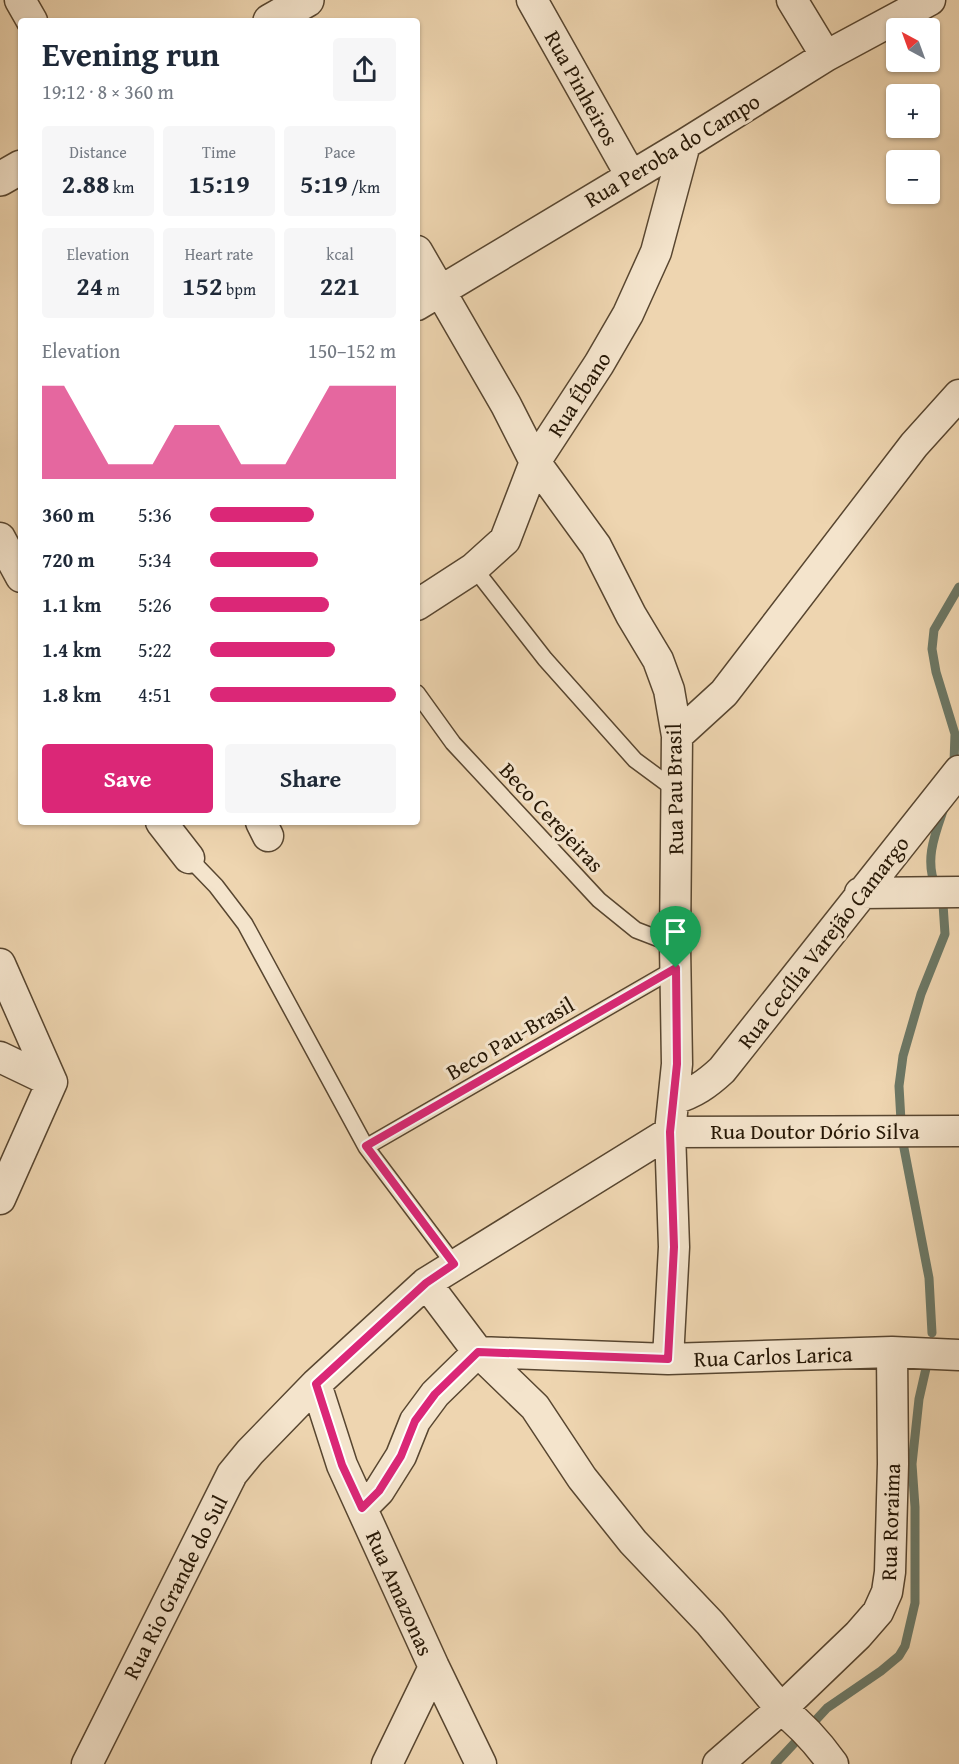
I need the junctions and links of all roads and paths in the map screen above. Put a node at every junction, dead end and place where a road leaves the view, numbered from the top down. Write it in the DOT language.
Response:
graph roads {
  1 [pos="20,0"];
  2 [pos="307,0"];
  3 [pos="532,0"];
  4 [pos="792,0"];
  5 [pos="930,0"];
  6 [pos="276,14"];
  7 [pos="30,18"];
  8 [pos="826,56"];
  9 [pos="685,144"];
  10 [pos="18,169"];
  11 [pos="631,176"];
  12 [pos="0,179"];
  13 [pos="420,263"];
  14 [pos="429,298"];
  15 [pos="956,398"];
  16 [pos="534,462"];
  17 [pos="7,544"];
  18 [pos="474,568"];
  19 [pos="18,570"];
  20 [pos="420,603"];
  21 [pos="420,697"];
  22 [pos="677,736"];
  23 [pos="959,771"];
  24 [pos="677,791"];
  25 [pos="163,825"];
  26 [pos="189,858"];
  27 [pos="959,892"];
  28 [pos="860,893"];
  29 [pos="676,957"];
  30 [pos="0,964"];
  31 [pos="0,1057"];
  32 [pos="52,1082"];
  33 [pos="674,1099"];
  34 [pos="959,1131"];
  35 [pos="670,1132"];
  36 [pos="366,1146"];
  37 [pos="0,1199"];
  38 [pos="454,1264"];
  39 [pos="426,1283"];
  40 [pos="478,1352"];
  41 [pos="892,1352"];
  42 [pos="959,1354"];
  43 [pos="668,1359"];
  44 [pos="316,1384"];
  45 [pos="362,1508"];
  46 [pos="434,1667"];
  47 [pos="788,1715"];
  48 [pos="825,1753"];
  49 [pos="87,1764"];
  50 [pos="387,1764"];
  51 [pos="481,1764"];
  52 [pos="718,1764"];
  1 -- 7 [label="street"];
  2 -- 6 [label="street"];
  3 -- 11 [label="street, Rua Pinheiros"];
  4 -- 8 [label="street"];
  5 -- 8 [label="street, Rua Peroba do Campo"];
  8 -- 9 [label="street, Rua Peroba do Campo"];
  9 -- 11 [label="street, Rua Peroba do Campo"];
  9 -- 16 [label="street, Rua Ébano"];
  10 -- 12 [label="street"];
  11 -- 14 [label="street, Rua Peroba do Campo"];
  13 -- 14 [label="street, Rua Pau Brasil"];
  14 -- 16 [label="street, Rua Pau Brasil"];
  15 -- 22 [label="street"];
  16 -- 18 [label="street, Rua Ébano"];
  16 -- 22 [label="street, Rua Pau Brasil"];
  17 -- 19 [label="street"];
  18 -- 20 [label="street, Rua Ébano"];
  18 -- 24 [label="lane"];
  21 -- 29 [label="lane, Beco Cerejeiras"];
  22 -- 24 [label="street, Rua Pau Brasil"];
  23 -- 28 [label="street, Rua Cecília Varejão Camargo"];
  24 -- 29 [label="street, Rua Pau Brasil"];
  25 -- 26 [label="street"];
  26 -- 36 [label="lane"];
  27 -- 28 [label="street"];
  28 -- 33 [label="street, Rua Cecília Varejão Camargo"];
  29 -- 33 [label="street, Rua Pau Brasil"];
  29 -- 36 [label="lane, Beco Pau-Brasil"];
  30 -- 32 [label="street"];
  31 -- 32 [label="street"];
  32 -- 37 [label="street"];
  33 -- 35 [label="street, Rua Pau Brasil"];
  34 -- 35 [label="street, Rua Doutor Dório Silva"];
  35 -- 38 [label="street"];
  35 -- 43 [label="street, Rua Pau Brasil"];
  36 -- 38 [label="lane"];
  38 -- 39 [label="street"];
  39 -- 40 [label="street"];
  39 -- 44 [label="street"];
  40 -- 43 [label="street, Rua Carlos Larica"];
  40 -- 45 [label="street"];
  40 -- 47 [label="street"];
  41 -- 42 [label="street, Rua Carlos Larica"];
  41 -- 43 [label="street, Rua Carlos Larica"];
  41 -- 47 [label="street, Rua Roraima"];
  44 -- 45 [label="street, Rua Amazonas"];
  44 -- 49 [label="street, Rua Rio Grande do Sul"];
  45 -- 46 [label="street, Rua Amazonas"];
  46 -- 50 [label="street"];
  46 -- 51 [label="street, Rua Amazonas"];
  47 -- 48 [label="street"];
  47 -- 52 [label="street, Rua Roraima"];
}
